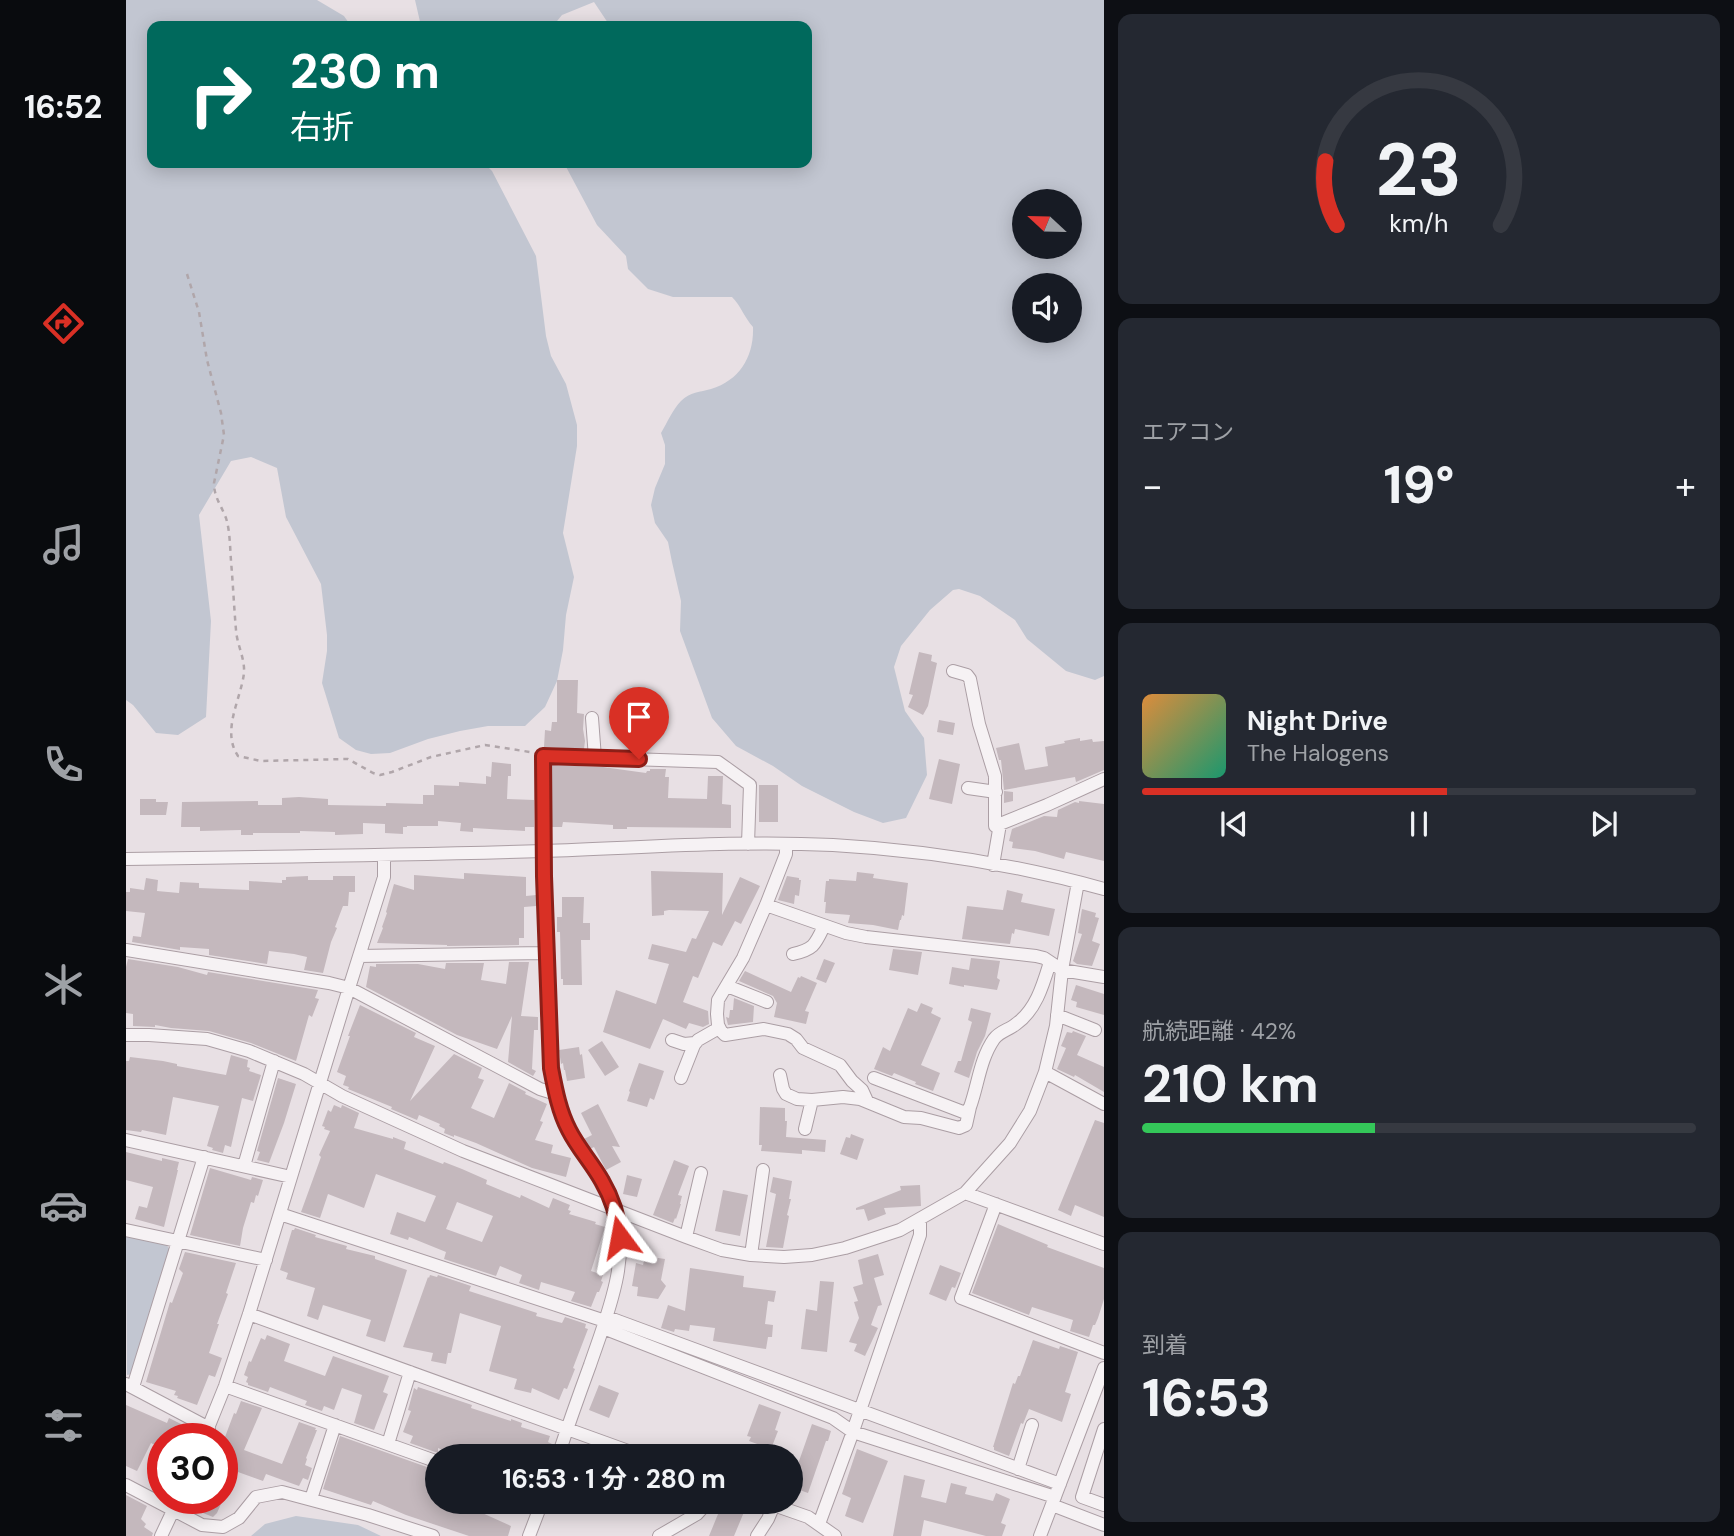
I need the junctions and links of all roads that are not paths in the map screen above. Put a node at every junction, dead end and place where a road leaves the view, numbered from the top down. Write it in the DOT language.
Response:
graph roads {
  1 [pos="953,671"];
  2 [pos="592,718"];
  3 [pos="595,758"];
  4 [pos="1103,781"];
  5 [pos="968,788"];
  6 [pos="996,792"];
  7 [pos="1000,824"];
  8 [pos="748,844"];
  9 [pos="786,844"];
  10 [pos="543,851"];
  11 [pos="384,855"];
  12 [pos="126,859"];
  13 [pos="993,865"];
  14 [pos="1077,882"];
  15 [pos="1104,890"];
  16 [pos="766,905"];
  17 [pos="824,926"];
  18 [pos="126,950"];
  19 [pos="547,953"];
  20 [pos="793,954"];
  21 [pos="359,956"];
  22 [pos="1050,962"];
  23 [pos="1062,970"];
  24 [pos="1104,977"];
  25 [pos="727,986"];
  26 [pos="349,988"];
  27 [pos="767,1002"];
  28 [pos="1057,1015"];
  29 [pos="719,1028"];
  30 [pos="1095,1030"];
  31 [pos="126,1035"];
  32 [pos="672,1040"];
  33 [pos="695,1043"];
  34 [pos="274,1061"];
  35 [pos="1045,1072"];
  36 [pos="780,1075"];
  37 [pos="681,1078"];
  38 [pos="874,1078"];
  39 [pos="321,1084"];
  40 [pos="556,1094"];
  41 [pos="812,1100"];
  42 [pos="867,1101"];
  43 [pos="1104,1104"];
  44 [pos="970,1107"];
  45 [pos="805,1129"];
  46 [pos="126,1140"];
  47 [pos="204,1157"];
  48 [pos="244,1166"];
  49 [pos="763,1170"];
  50 [pos="701,1173"];
  51 [pos="292,1177"];
  52 [pos="965,1193"];
  53 [pos="996,1204"];
  54 [pos="614,1208"];
  55 [pos="280,1214"];
  56 [pos="920,1219"];
  57 [pos="126,1230"];
  58 [pos="686,1237"];
  59 [pos="177,1240"];
  60 [pos="1104,1244"];
  61 [pos="751,1255"];
  62 [pos="266,1260"];
  63 [pos="249,1314"];
  64 [pos="605,1322"];
  65 [pos="1104,1353"];
  66 [pos="1104,1368"];
  67 [pos="410,1372"];
  68 [pos="130,1385"];
  69 [pos="225,1386"];
  70 [pos="860,1410"];
  71 [pos="191,1423"];
  72 [pos="211,1423"];
  73 [pos="1032,1424"];
  74 [pos="335,1425"];
  75 [pos="567,1429"];
  76 [pos="1104,1429"];
  77 [pos="853,1432"];
  78 [pos="388,1444"];
  79 [pos="562,1444"];
  80 [pos="609,1444"];
  81 [pos="425,1457"];
  82 [pos="1018,1469"];
  83 [pos="126,1485"];
  84 [pos="1055,1495"];
  85 [pos="147,1496"];
  86 [pos="311,1499"];
  87 [pos="1104,1505"];
  88 [pos="172,1514"];
  89 [pos="180,1514"];
  90 [pos="538,1514"];
  91 [pos="697,1514"];
  92 [pos="768,1514"];
  93 [pos="800,1514"];
  94 [pos="819,1524"];
  95 [pos="1104,1525"];
  96 [pos="161,1536"];
  97 [pos="433,1536"];
  98 [pos="530,1536"];
  99 [pos="659,1536"];
  100 [pos="757,1536"];
  101 [pos="835,1536"];
  102 [pos="1040,1536"];
  1 -- 6 [label="street"];
  2 -- 3 [label="street"];
  3 -- 8 [label="street"];
  3 -- 10 [label="street"];
  4 -- 7 [label="street"];
  5 -- 6 [label="street"];
  6 -- 7 [label="street"];
  7 -- 13 [label="street"];
  8 -- 9 [label="street"];
  8 -- 10 [label="street"];
  9 -- 13 [label="street"];
  9 -- 16 [label="street"];
  10 -- 11 [label="street"];
  10 -- 19 [label="street"];
  11 -- 12 [label="street"];
  11 -- 21 [label="street"];
  13 -- 14 [label="street"];
  14 -- 15 [label="street"];
  14 -- 23 [label="street"];
  16 -- 17 [label="street"];
  16 -- 25 [label="street"];
  17 -- 20 [label="street"];
  17 -- 22 [label="street"];
  18 -- 26 [label="street"];
  19 -- 21 [label="street"];
  19 -- 40 [label="street"];
  21 -- 26 [label="street"];
  22 -- 23 [label="street"];
  22 -- 44 [label="street"];
  23 -- 24 [label="street"];
  23 -- 28 [label="street"];
  25 -- 27 [label="street"];
  25 -- 29 [label="street"];
  26 -- 39 [label="street"];
  26 -- 40 [label="street"];
  28 -- 30 [label="street"];
  28 -- 35 [label="street"];
  29 -- 33 [label="street"];
  29 -- 42 [label="street"];
  31 -- 34 [label="street"];
  32 -- 33 [label="street"];
  33 -- 37 [label="street"];
  34 -- 39 [label="street"];
  34 -- 48 [label="street"];
  35 -- 43 [label="street"];
  35 -- 52 [label="street"];
  36 -- 41 [label="street"];
  38 -- 44 [label="street"];
  39 -- 51 [label="street"];
  39 -- 54 [label="street"];
  40 -- 54 [label="street"];
  41 -- 42 [label="street"];
  41 -- 45 [label="street"];
  42 -- 44 [label="street"];
  46 -- 47 [label="street"];
  47 -- 48 [label="street"];
  47 -- 59 [label="street"];
  48 -- 51 [label="street"];
  49 -- 61 [label="street"];
  50 -- 58 [label="street"];
  51 -- 55 [label="street"];
  52 -- 53 [label="street"];
  52 -- 56 [label="street"];
  53 -- 60 [label="street"];
  53 -- 65 [label="street"];
  54 -- 58 [label="street"];
  54 -- 64 [label="street"];
  55 -- 62 [label="street"];
  55 -- 64 [label="street"];
  56 -- 61 [label="street"];
  56 -- 70 [label="street"];
  57 -- 59 [label="street"];
  58 -- 61 [label="street"];
  59 -- 62 [label="street"];
  59 -- 68 [label="street"];
  62 -- 63 [label="street"];
  63 -- 67 [label="street"];
  63 -- 69 [label="street"];
  64 -- 70 [label="street"];
  64 -- 75 [label="street"];
  64 -- 77 [label="street"];
  66 -- 84 [label="street"];
  67 -- 75 [label="street"];
  67 -- 78 [label="street"];
  68 -- 71 [label="street"];
  69 -- 72 [label="street"];
  69 -- 74 [label="street"];
  70 -- 77 [label="street"];
  70 -- 82 [label="street"];
  73 -- 82 [label="street"];
  74 -- 78 [label="street"];
  74 -- 86 [label="street"];
  75 -- 79 [label="street"];
  75 -- 80 [label="street"];
  76 -- 87 [label="street"];
  77 -- 84 [label="street"];
  77 -- 94 [label="street"];
  78 -- 81 [label="street"];
  82 -- 84 [label="street"];
  83 -- 85 [label="street"];
  84 -- 95 [label="street"];
  84 -- 102 [label="street"];
  86 -- 89 [label="street"];
  86 -- 97 [label="street"];
  88 -- 96 [label="street"];
  90 -- 98 [label="street"];
  91 -- 99 [label="street"];
  92 -- 100 [label="street"];
  93 -- 94 [label="street"];
  94 -- 101 [label="street"];
}
